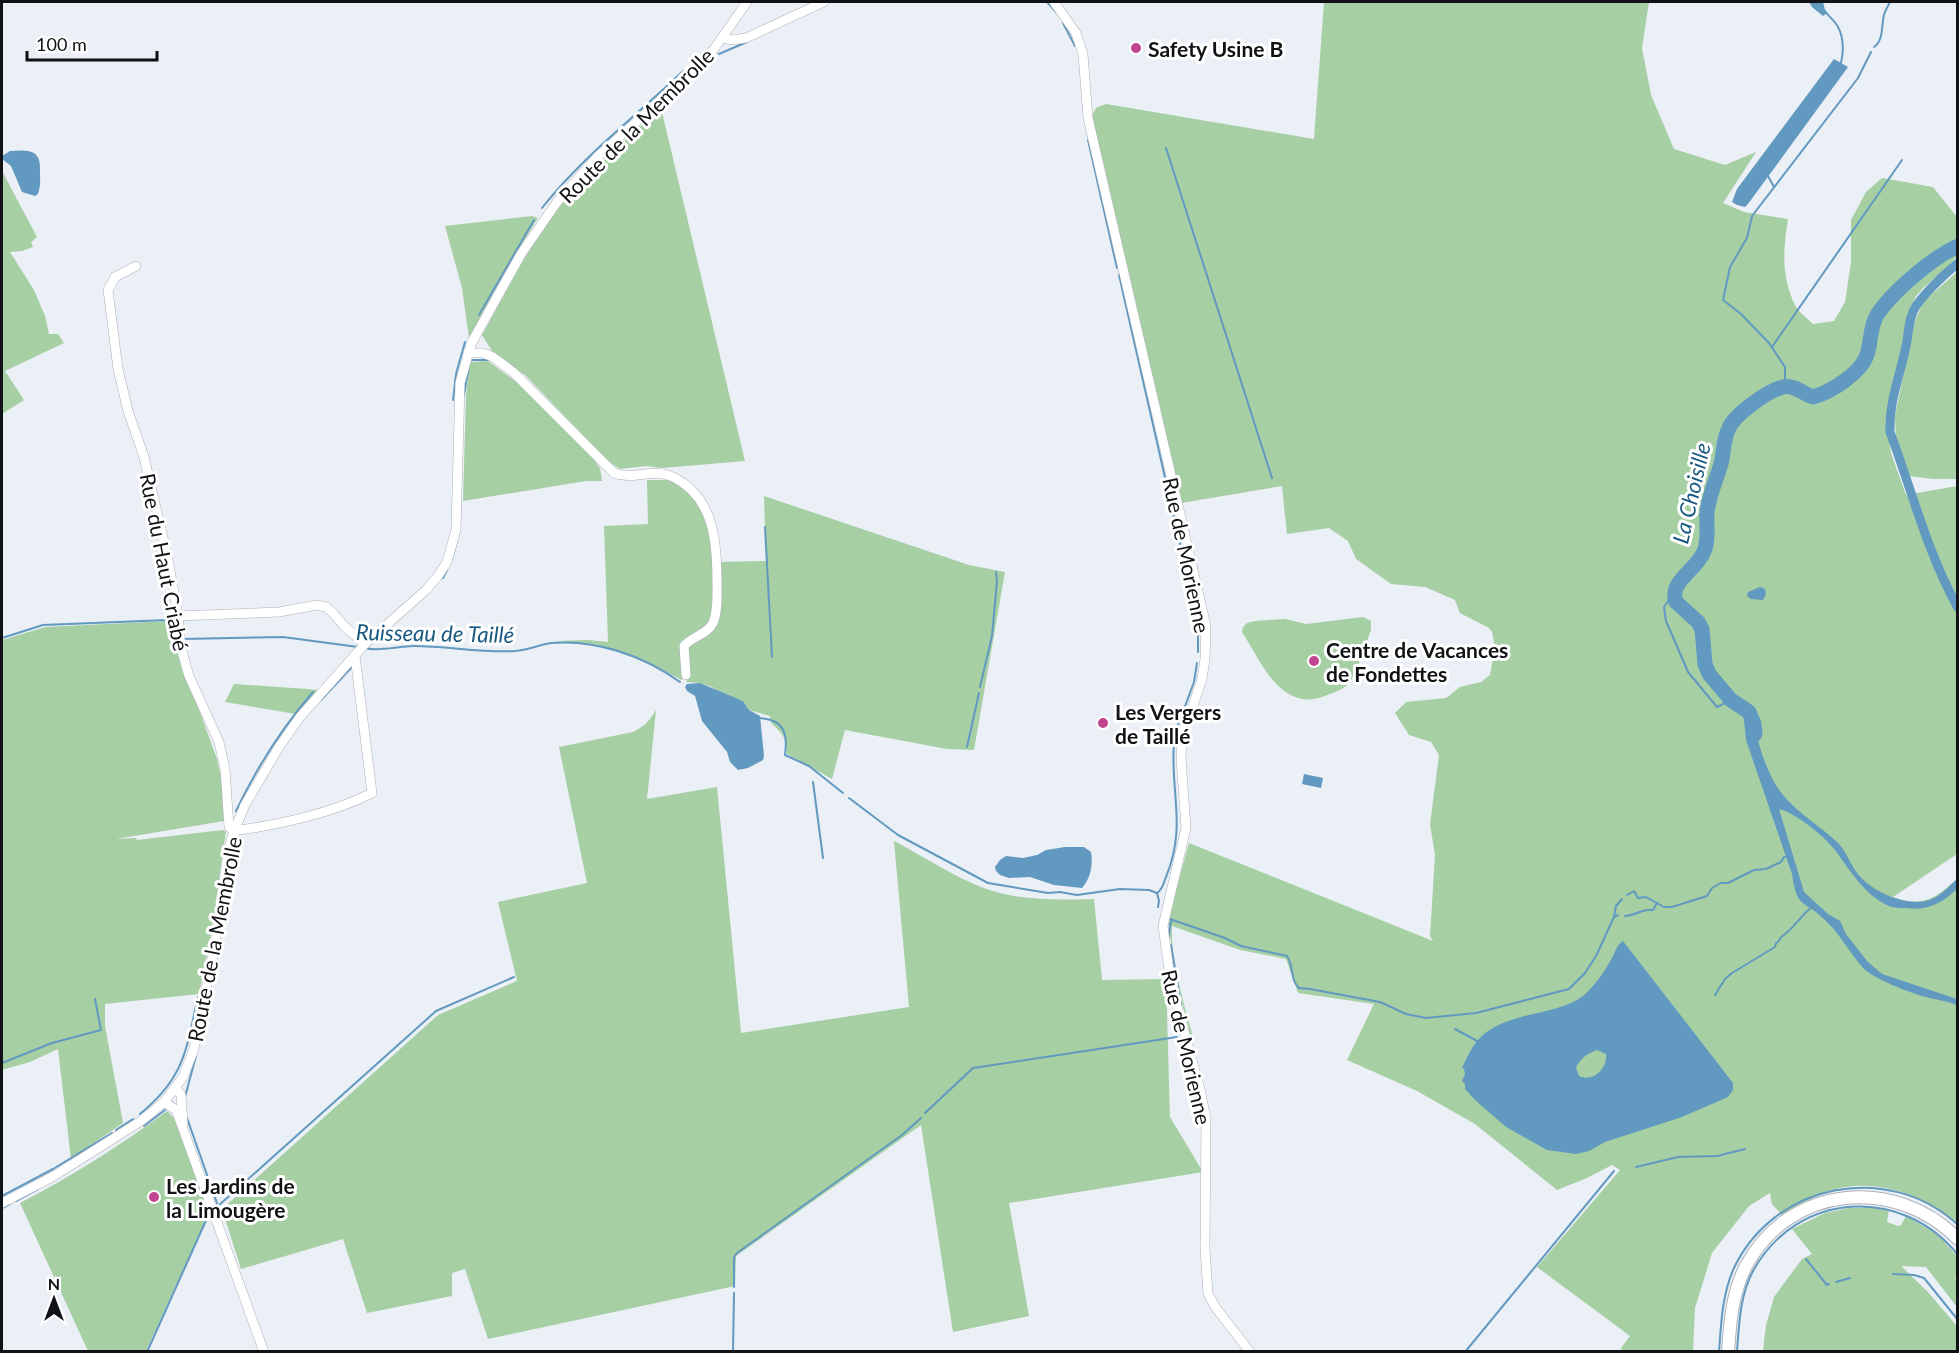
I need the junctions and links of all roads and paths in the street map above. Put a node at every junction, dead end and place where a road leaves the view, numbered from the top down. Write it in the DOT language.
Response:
graph roads {
  1 [pos="747,2"];
  2 [pos="824,2"];
  3 [pos="1054,2"];
  4 [pos="722,38"];
  5 [pos="136,266"];
  6 [pos="468,353"];
  7 [pos="178,616"];
  8 [pos="361,649"];
  9 [pos="686,675"];
  10 [pos="234,831"];
  11 [pos="176,1089"];
  12 [pos="164,1102"];
  13 [pos="182,1126"];
  14 [pos="2,1203"];
  15 [pos="1958,1239"];
  16 [pos="264,1352"];
  17 [pos="1250,1352"];
  18 [pos="1728,1352"];
  1 -- 4 [label="street, Route de la Membrolle"];
  2 -- 4 [label="street"];
  3 -- 17 [label="street, Rue de Morienne"];
  4 -- 6 [label="street, Route de la Membrolle"];
  5 -- 7 [label="street, Rue du Haut Criabé"];
  6 -- 8 [label="street, Route de la Membrolle"];
  6 -- 9 [label="street"];
  7 -- 8 [label="street"];
  7 -- 10 [label="street, Rue du Haut Criabé"];
  8 -- 10 [label="street, Route de la Membrolle"];
  8 -- 10 [label="street"];
  10 -- 11 [label="street, Route de la Membrolle"];
  11 -- 12 [label="street, Route de la Membrolle"];
  11 -- 13 [label="street"];
  12 -- 13 [label="street"];
  12 -- 14 [label="street, Route de la Membrolle"];
  13 -- 16 [label="street"];
  15 -- 18 [label="main road"];
}
